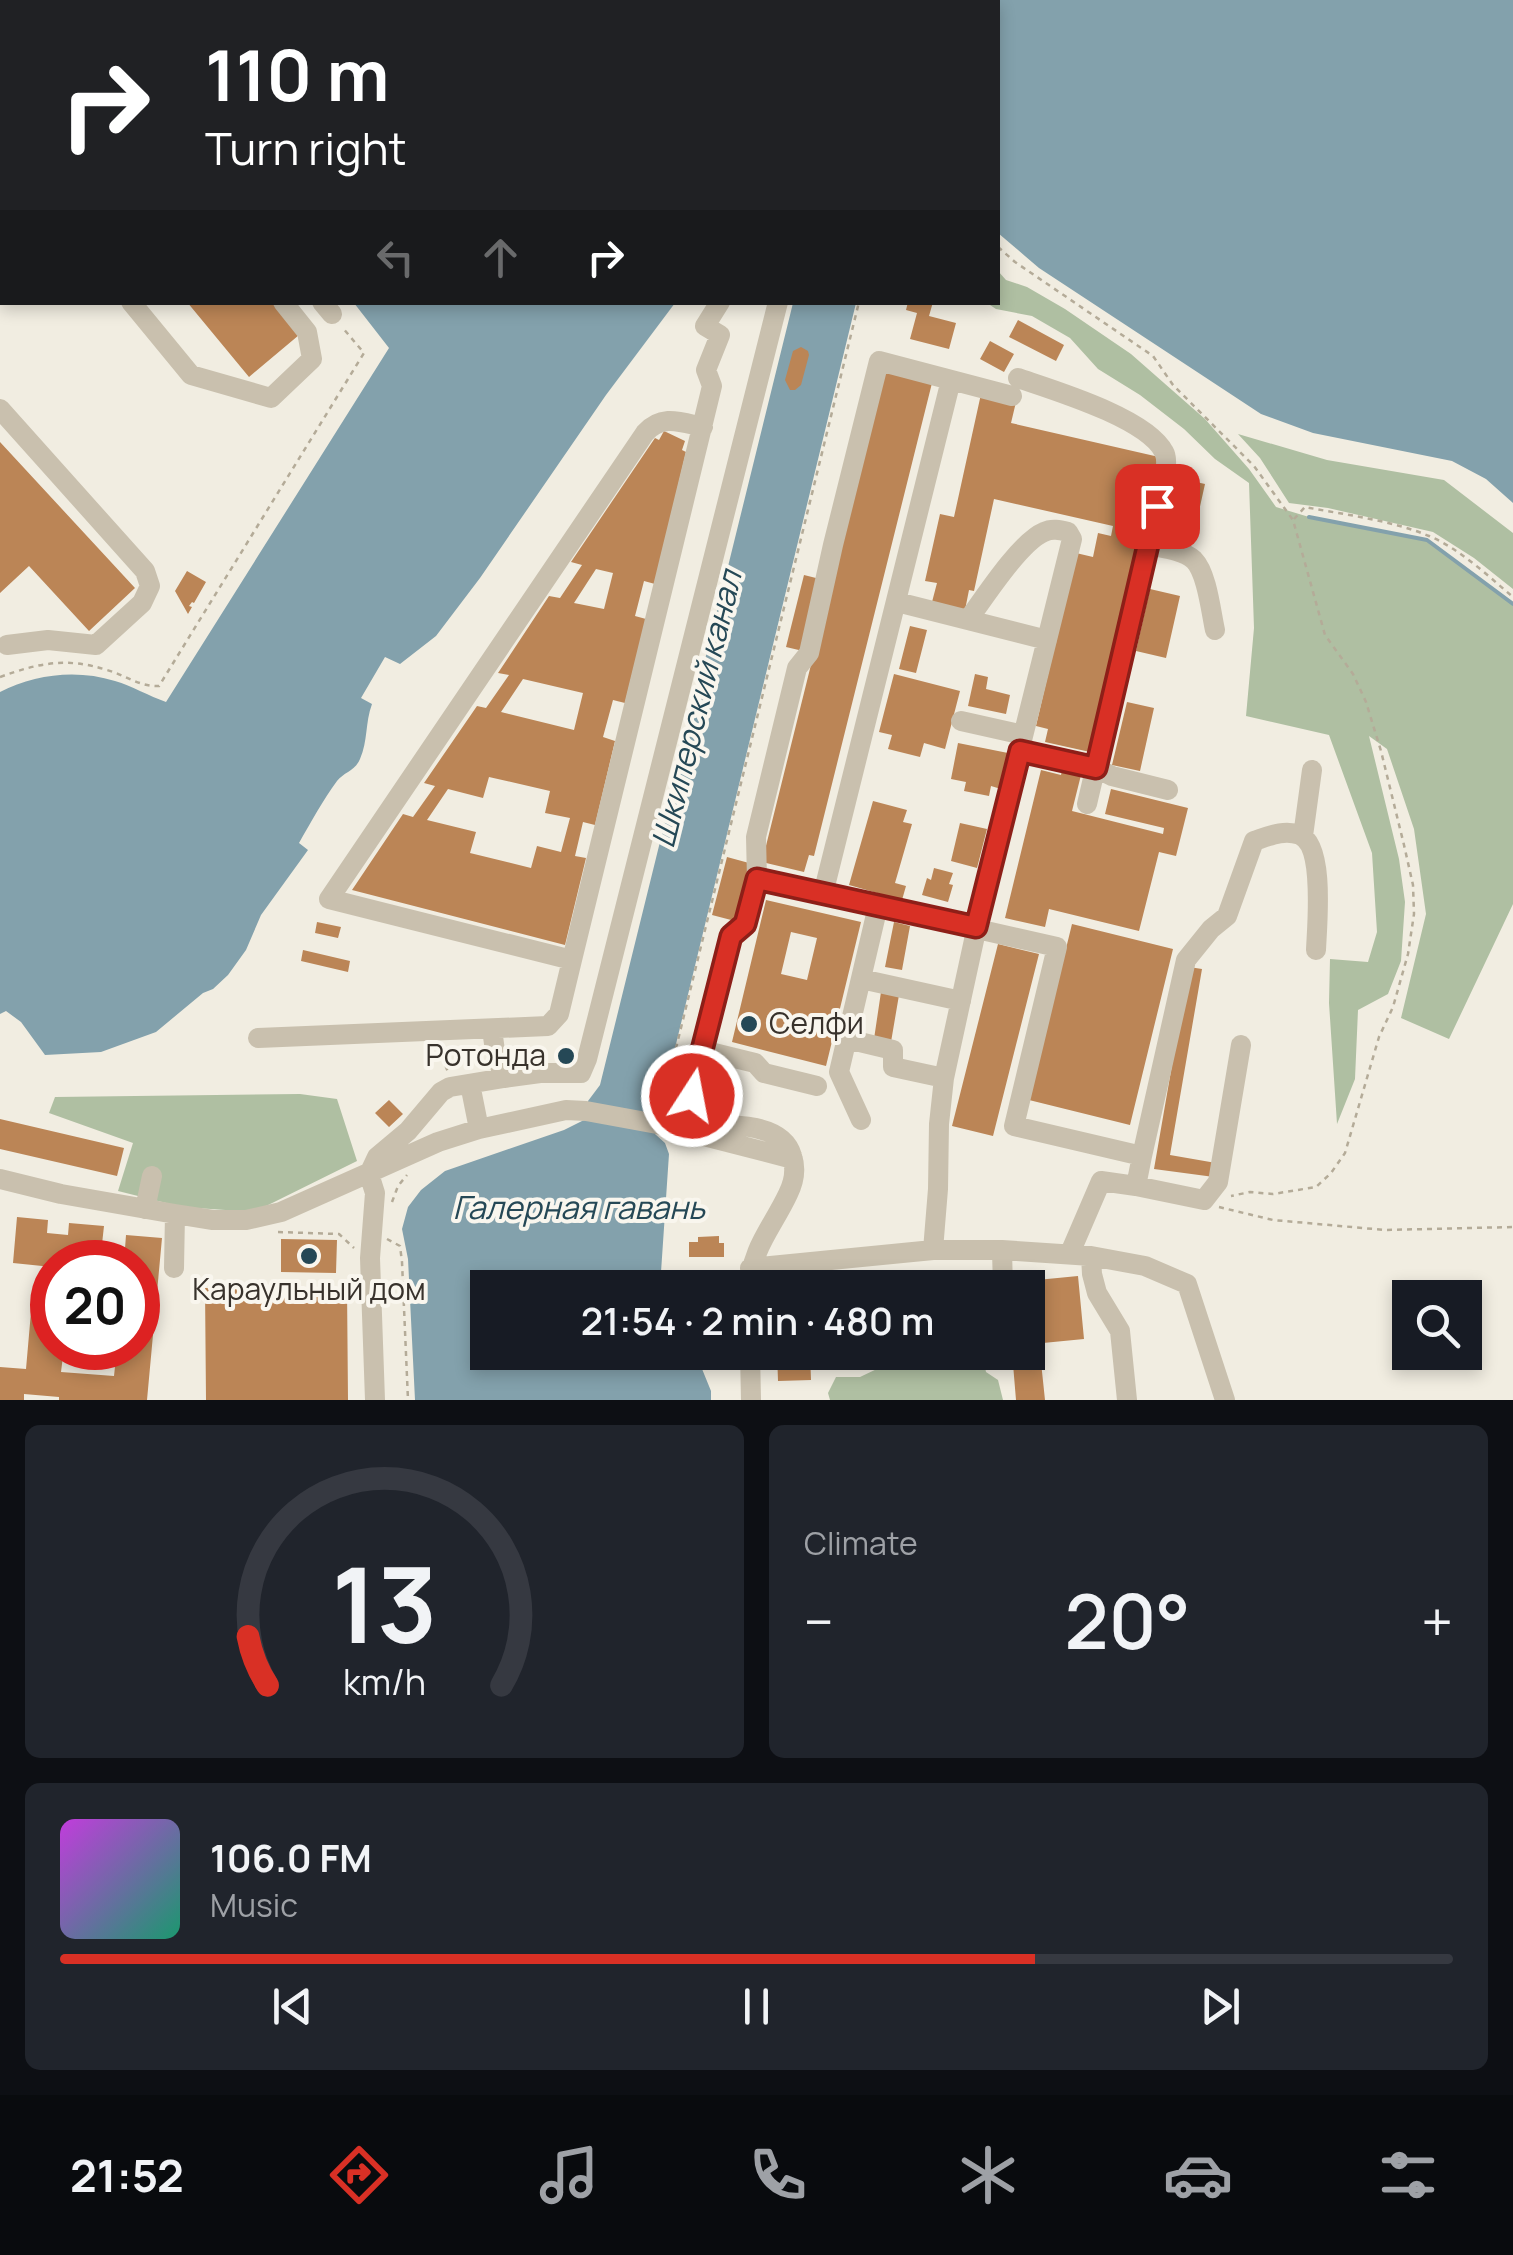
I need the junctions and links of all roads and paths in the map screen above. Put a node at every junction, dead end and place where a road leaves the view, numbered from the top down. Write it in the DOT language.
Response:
graph roads {
  1 [pos="1000,249"];
  2 [pos="133,305"];
  3 [pos="285,305"];
  4 [pos="718,305"];
  5 [pos="777,305"];
  6 [pos="858,305"];
  7 [pos="327,308"];
  8 [pos="951,380"];
  9 [pos="0,410"];
  10 [pos="702,427"];
  11 [pos="1293,520"];
  12 [pos="1148,544"];
  13 [pos="739,576"];
  14 [pos="1513,596"];
  15 [pos="897,602"];
  16 [pos="968,620"];
  17 [pos="1215,630"];
  18 [pos="1047,640"];
  19 [pos="723,642"];
  20 [pos="7,645"];
  21 [pos="716,673"];
  22 [pos="0,678"];
  23 [pos="961,721"];
  24 [pos="700,737"];
  25 [pos="1022,743"];
  26 [pos="1096,768"];
  27 [pos="1312,770"];
  28 [pos="1168,790"];
  29 [pos="1088,804"];
  30 [pos="1303,836"];
  31 [pos="757,879"];
  32 [pos="824,894"];
  33 [pos="878,906"];
  34 [pos="976,927"];
  35 [pos="1316,950"];
  36 [pos="572,960"];
  37 [pos="861,978"];
  38 [pos="961,1001"];
  39 [pos="492,1029"];
  40 [pos="437,1031"];
  41 [pos="258,1038"];
  42 [pos="847,1039"];
  43 [pos="1241,1045"];
  44 [pos="702,1050"];
  45 [pos="504,1078"];
  46 [pos="944,1078"];
  47 [pos="460,1085"];
  48 [pos="817,1086"];
  49 [pos="665,1093"];
  50 [pos="861,1120"];
  51 [pos="658,1124"];
  52 [pos="694,1124"];
  53 [pos="479,1129"];
  54 [pos="1142,1156"];
  55 [pos="793,1159"];
  56 [pos="415,1166"];
  57 [pos="369,1174"];
  58 [pos="152,1176"];
  59 [pos="0,1179"];
  60 [pos="1136,1186"];
  61 [pos="393,1202"];
  62 [pos="1213,1204"];
  63 [pos="146,1209"];
  64 [pos="176,1214"];
  65 [pos="1513,1226"];
  66 [pos="372,1230"];
  67 [pos="273,1232"];
  68 [pos="933,1250"];
  69 [pos="1002,1250"];
  70 [pos="1070,1254"];
  71 [pos="1092,1256"];
  72 [pos="370,1258"];
  73 [pos="174,1268"];
  74 [pos="753,1270"];
  75 [pos="814,1270"];
  76 [pos="1003,1270"];
  77 [pos="750,1370"];
  78 [pos="376,1400"];
  79 [pos="408,1400"];
  80 [pos="751,1400"];
  81 [pos="1128,1400"];
  82 [pos="1225,1400"];
  1 -- 11 [label="path"];
  2 -- 3 [label="street"];
  4 -- 10 [label="street"];
  5 -- 45 [label="street"];
  6 -- 49 [label="path"];
  7 -- 22 [label="path"];
  8 -- 12 [label="street"];
  8 -- 15 [label="street"];
  8 -- 31 [label="street"];
  9 -- 20 [label="street"];
  10 -- 36 [label="street"];
  10 -- 36 [label="street"];
  11 -- 14 [label="path"];
  11 -- 62 [label="path"];
  12 -- 17 [label="street"];
  12 -- 26 [label="street"];
  13 -- 19 [label="path"];
  15 -- 16 [label="street"];
  15 -- 32 [label="street"];
  16 -- 18 [label="street"];
  16 -- 18 [label="street"];
  18 -- 25 [label="street"];
  21 -- 24 [label="path"];
  23 -- 25 [label="street"];
  25 -- 26 [label="street"];
  25 -- 34 [label="street"];
  26 -- 28 [label="street"];
  26 -- 29 [label="street"];
  27 -- 30 [label="street"];
  30 -- 35 [label="street"];
  30 -- 54 [label="street"];
  31 -- 32 [label="street"];
  31 -- 44 [label="street"];
  32 -- 33 [label="street"];
  33 -- 34 [label="street"];
  33 -- 37 [label="street"];
  34 -- 38 [label="street"];
  34 -- 54 [label="street"];
  36 -- 39 [label="street"];
  37 -- 38 [label="street"];
  37 -- 42 [label="street"];
  38 -- 46 [label="street"];
  39 -- 40 [label="street"];
  39 -- 45 [label="street"];
  40 -- 41 [label="street"];
  40 -- 47 [label="path"];
  42 -- 46 [label="street"];
  42 -- 50 [label="street"];
  43 -- 62 [label="street"];
  44 -- 48 [label="street"];
  44 -- 52 [label="street"];
  45 -- 47 [label="street"];
  46 -- 68 [label="street"];
  47 -- 53 [label="street"];
  47 -- 57 [label="street"];
  51 -- 52 [label="street"];
  51 -- 53 [label="street"];
  51 -- 55 [label="street"];
  52 -- 55 [label="street"];
  53 -- 57 [label="street"];
  54 -- 60 [label="street"];
  55 -- 74 [label="street"];
  56 -- 61 [label="path"];
  57 -- 64 [label="street"];
  57 -- 66 [label="street"];
  58 -- 63 [label="street"];
  59 -- 63 [label="street"];
  60 -- 62 [label="street"];
  60 -- 70 [label="street"];
  62 -- 65 [label="path"];
  63 -- 64 [label="street"];
  64 -- 73 [label="street"];
  66 -- 72 [label="street"];
  66 -- 79 [label="path"];
  67 -- 72 [label="path"];
  68 -- 69 [label="street"];
  68 -- 75 [label="street"];
  69 -- 70 [label="street"];
  69 -- 76 [label="street"];
  70 -- 71 [label="street"];
  71 -- 81 [label="street"];
  71 -- 82 [label="street"];
  72 -- 78 [label="street"];
  77 -- 80 [label="street"];
}
